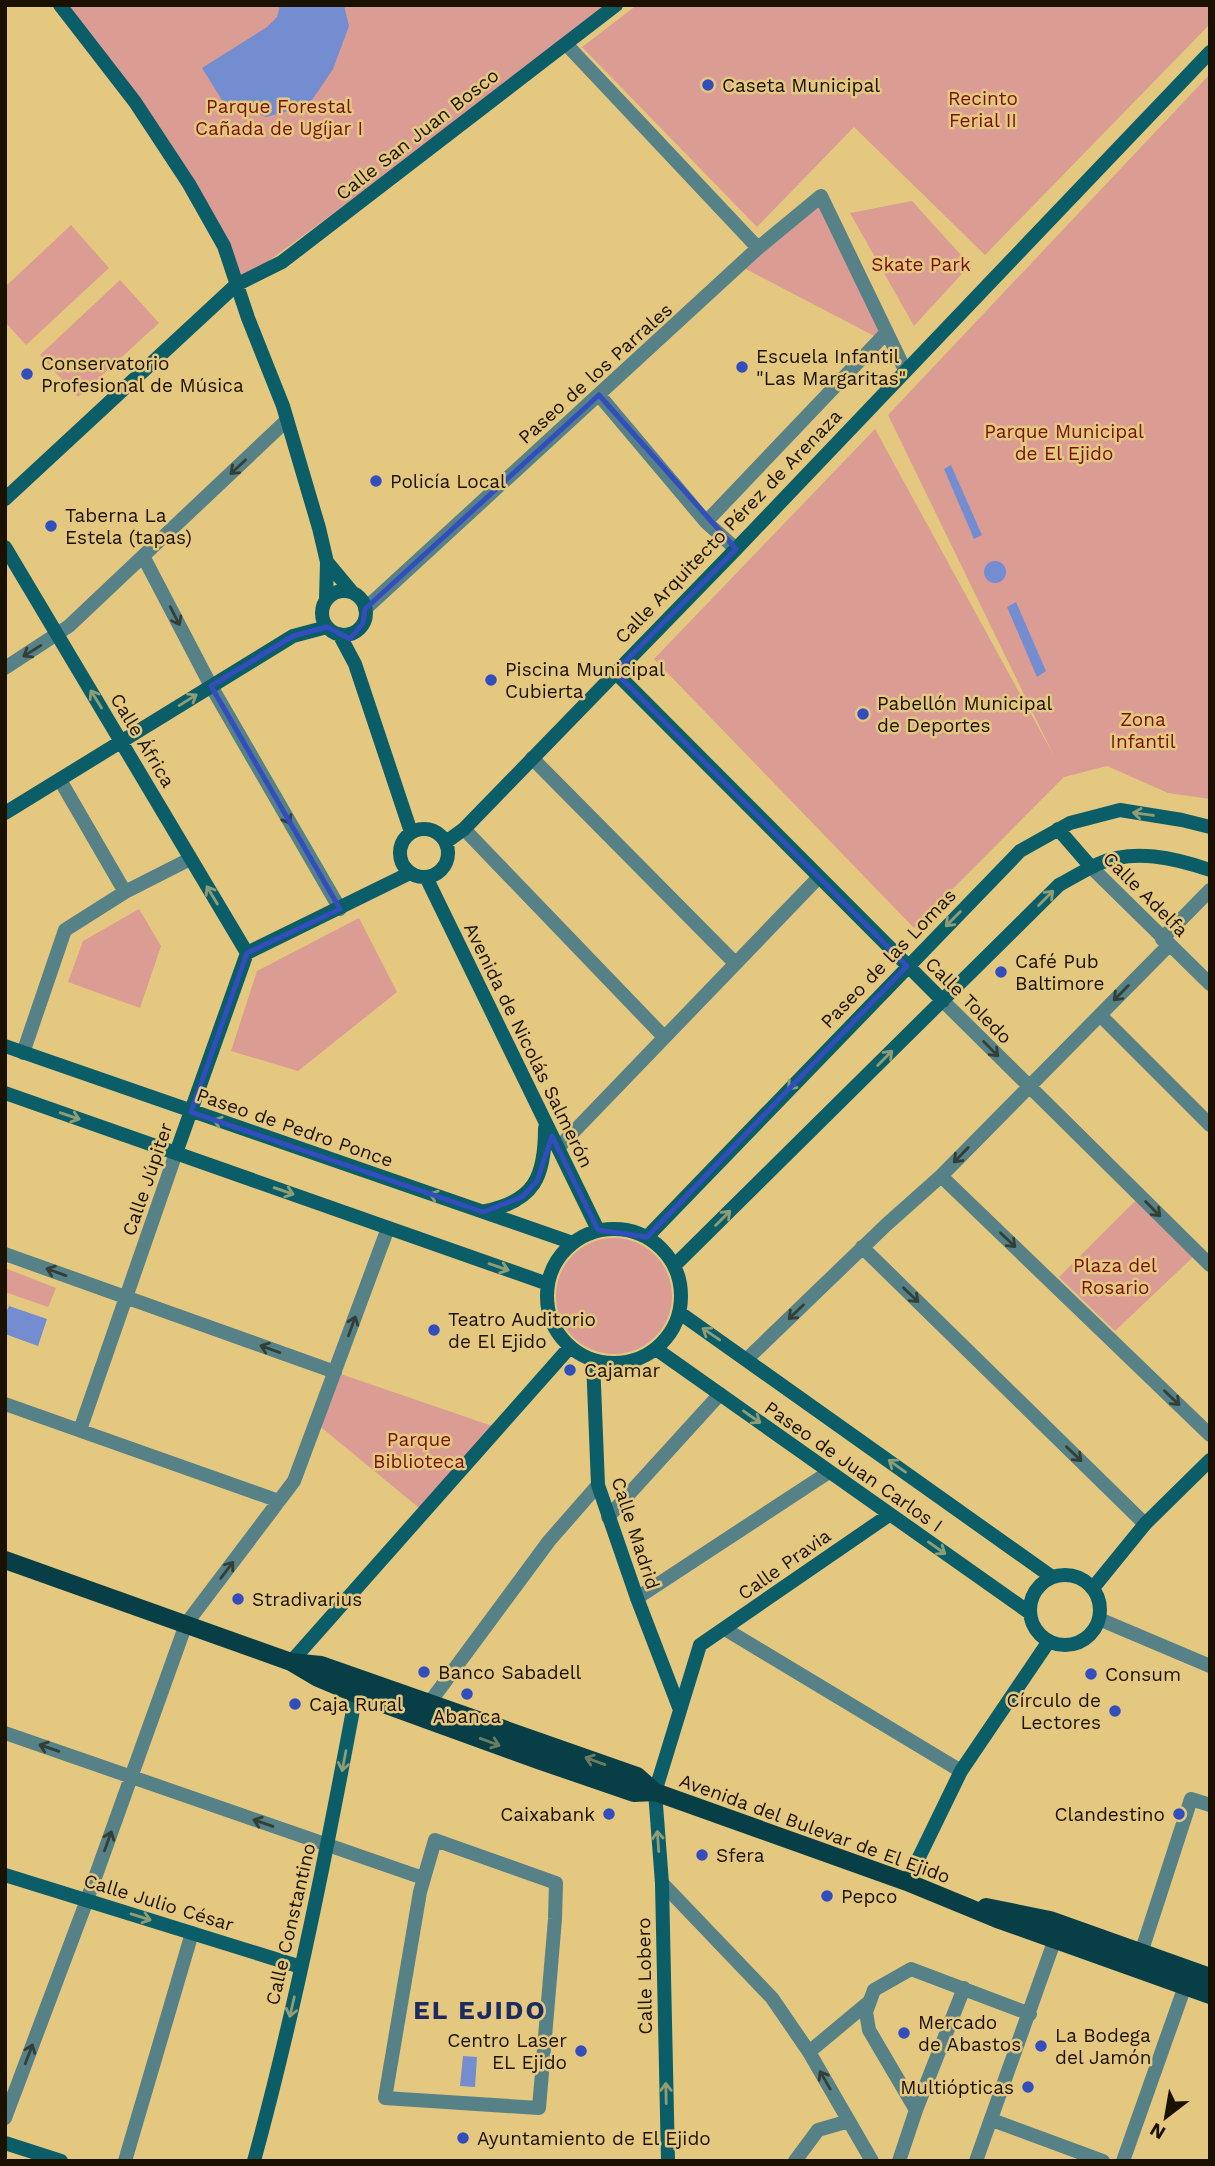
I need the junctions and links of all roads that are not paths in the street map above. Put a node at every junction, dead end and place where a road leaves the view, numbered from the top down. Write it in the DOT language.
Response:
graph roads {
  1 [pos="60,5"];
  2 [pos="616,5"];
  3 [pos="566,44"];
  4 [pos="1210,52"];
  5 [pos="758,248"];
  6 [pos="236,285"];
  7 [pos="886,333"];
  8 [pos="905,370"];
  9 [pos="600,395"];
  10 [pos="287,420"];
  11 [pos="5,499"];
  12 [pos="706,522"];
  13 [pos="5,547"];
  14 [pos="736,549"];
  15 [pos="143,556"];
  16 [pos="327,562"];
  17 [pos="352,592"];
  18 [pos="326,600"];
  19 [pos="365,609"];
  20 [pos="359,629"];
  21 [pos="333,630"];
  22 [pos="57,636"];
  23 [pos="355,664"];
  24 [pos="5,668"];
  25 [pos="615,672"];
  26 [pos="211,686"];
  27 [pos="122,741"];
  28 [pos="532,758"];
  29 [pos="60,780"];
  30 [pos="5,813"];
  31 [pos="1210,827"];
  32 [pos="464,829"];
  33 [pos="1058,829"];
  34 [pos="411,832"];
  35 [pos="446,842"];
  36 [pos="190,859"];
  37 [pos="1091,867"];
  38 [pos="1210,870"];
  39 [pos="410,873"];
  40 [pos="426,877"];
  41 [pos="818,878"];
  42 [pos="1210,890"];
  43 [pos="125,892"];
  44 [pos="340,909"];
  45 [pos="1165,942"];
  46 [pos="247,953"];
  47 [pos="735,963"];
  48 [pos="907,966"];
  49 [pos="1210,984"];
  50 [pos="943,1001"];
  51 [pos="1100,1015"];
  52 [pos="664,1037"];
  53 [pos="5,1046"];
  54 [pos="23,1053"];
  55 [pos="1028,1086"];
  56 [pos="5,1093"];
  57 [pos="191,1112"];
  58 [pos="545,1123"];
  59 [pos="1210,1125"];
  60 [pos="558,1147"];
  61 [pos="176,1153"];
  62 [pos="941,1176"];
  63 [pos="483,1212"];
  64 [pos="388,1227"];
  65 [pos="598,1230"];
  66 [pos="647,1237"];
  67 [pos="573,1242"];
  68 [pos="862,1247"];
  69 [pos="5,1254"];
  70 [pos="1210,1265"];
  71 [pos="674,1266"];
  72 [pos="548,1284"];
  73 [pos="126,1297"];
  74 [pos="680,1313"];
  75 [pos="570,1347"];
  76 [pos="656,1349"];
  77 [pos="747,1359"];
  78 [pos="593,1360"];
  79 [pos="335,1371"];
  80 [pos="720,1394"];
  81 [pos="5,1404"];
  82 [pos="80,1430"];
  83 [pos="1210,1435"];
  84 [pos="1210,1460"];
  85 [pos="829,1472"];
  86 [pos="598,1485"];
  87 [pos="279,1502"];
  88 [pos="890,1515"];
  89 [pos="608,1517"];
  90 [pos="1145,1524"];
  91 [pos="5,1560"];
  92 [pos="1052,1577"];
  93 [pos="1093,1588"];
  94 [pos="636,1598"];
  95 [pos="1030,1613"];
  96 [pos="1099,1619"];
  97 [pos="186,1624"];
  98 [pos="725,1629"];
  99 [pos="1049,1641"];
  100 [pos="291,1662"];
  101 [pos="1210,1666"];
  102 [pos="356,1694"];
  103 [pos="410,1696"];
  104 [pos="430,1702"];
  105 [pos="680,1710"];
  106 [pos="5,1733"];
  107 [pos="961,1771"];
  108 [pos="131,1777"];
  109 [pos="655,1791"];
  110 [pos="1210,1805"];
  111 [pos="328,1846"];
  112 [pos="5,1875"];
  113 [pos="423,1878"];
  114 [pos="906,1882"];
  115 [pos="662,1883"];
  116 [pos="87,1900"];
  117 [pos="960,1904"];
  118 [pos="192,1933"];
  119 [pos="1055,1939"];
  120 [pos="1115,1945"];
  121 [pos="1141,1953"];
  122 [pos="302,1967"];
  123 [pos="1210,1977"];
  124 [pos="1185,1986"];
  125 [pos="964,1988"];
  126 [pos="1210,1994"];
  127 [pos="870,2001"];
  128 [pos="1030,2014"];
  129 [pos="809,2052"];
  130 [pos="916,2110"];
  131 [pos="5,2118"];
  132 [pos="992,2120"];
  133 [pos="849,2121"];
  134 [pos="5,2143"];
  135 [pos="61,2161"];
  136 [pos="125,2161"];
  137 [pos="254,2161"];
  138 [pos="668,2161"];
  139 [pos="795,2161"];
  140 [pos="872,2161"];
  141 [pos="899,2161"];
  142 [pos="976,2161"];
  143 [pos="1102,2161"];
  144 [pos="1123,2161"];
  1 -- 6 [label="street"];
  2 -- 3 [label="street, Calle San Juan Bosco"];
  3 -- 5 [label="street"];
  3 -- 6 [label="street, Calle San Juan Bosco"];
  4 -- 8 [label="street, Calle Arquitecto Pérez de Arenaza"];
  5 -- 7 [label="street, Paseo de los Parrales"];
  5 -- 9 [label="street, Paseo de los Parrales"];
  6 -- 10 [label="street"];
  6 -- 11 [label="street, Calle San Juan Bosco"];
  7 -- 8 [label="street"];
  7 -- 12 [label="street"];
  8 -- 14 [label="street, Calle Arquitecto Pérez de Arenaza"];
  9 -- 12 [label="street"];
  9 -- 19 [label="street, Paseo de los Parrales"];
  10 -- 15 [label="street, one-way"];
  10 -- 16 [label="street"];
  12 -- 14 [label="street"];
  13 -- 22 [label="street, Calle África"];
  14 -- 25 [label="street, Calle Arquitecto Pérez de Arenaza"];
  15 -- 22 [label="street"];
  15 -- 26 [label="street, one-way"];
  16 -- 17 [label="street"];
  16 -- 18 [label="street"];
  17 -- 18 [label="street"];
  17 -- 19 [label="street"];
  18 -- 21 [label="street"];
  19 -- 20 [label="street"];
  20 -- 21 [label="street"];
  20 -- 23 [label="street"];
  21 -- 23 [label="street"];
  21 -- 26 [label="street"];
  22 -- 24 [label="street, one-way"];
  27 -- 22 [label="street, Calle África, one-way"];
  23 -- 34 [label="street"];
  25 -- 28 [label="street, Calle Arquitecto Pérez de Arenaza"];
  25 -- 41 [label="street, Calle Toledo"];
  27 -- 26 [label="street, one-way"];
  26 -- 44 [label="street, one-way"];
  27 -- 29 [label="street"];
  27 -- 36 [label="street, Calle África"];
  28 -- 32 [label="street, Calle Arquitecto Pérez de Arenaza"];
  28 -- 47 [label="street"];
  29 -- 30 [label="street"];
  29 -- 43 [label="street"];
  31 -- 33 [label="street, Paseo de las Lomas, one-way"];
  32 -- 35 [label="street, Calle Arquitecto Pérez de Arenaza"];
  32 -- 52 [label="street"];
  33 -- 37 [label="street, Calle Adelfa"];
  33 -- 48 [label="street, Paseo de las Lomas, one-way"];
  34 -- 35 [label="street"];
  34 -- 39 [label="street"];
  35 -- 40 [label="street"];
  36 -- 43 [label="street"];
  46 -- 36 [label="street, Calle África, one-way"];
  37 -- 38 [label="street"];
  37 -- 45 [label="street, Calle Adelfa"];
  50 -- 37 [label="street, one-way"];
  39 -- 40 [label="street"];
  39 -- 44 [label="street"];
  40 -- 58 [label="street, Avenida de Nicolás Salmerón"];
  41 -- 47 [label="street"];
  41 -- 48 [label="street, Calle Toledo"];
  42 -- 45 [label="street"];
  43 -- 54 [label="street"];
  44 -- 46 [label="street"];
  45 -- 49 [label="street, Calle Adelfa"];
  45 -- 51 [label="street, one-way"];
  46 -- 57 [label="street, Calle Júpiter"];
  47 -- 52 [label="street"];
  48 -- 50 [label="street, Calle Toledo"];
  48 -- 66 [label="street, Paseo de las Lomas, one-way"];
  50 -- 55 [label="street, Calle Toledo, one-way"];
  71 -- 50 [label="street, one-way"];
  51 -- 55 [label="street"];
  51 -- 59 [label="street"];
  52 -- 60 [label="street"];
  53 -- 54 [label="street, Paseo de Pedro Ponce"];
  54 -- 57 [label="street, Paseo de Pedro Ponce"];
  55 -- 62 [label="street, one-way"];
  55 -- 70 [label="street, Calle Toledo, one-way"];
  56 -- 61 [label="street, one-way"];
  57 -- 61 [label="street, Calle Júpiter"];
  63 -- 57 [label="street, Paseo de Pedro Ponce, one-way"];
  58 -- 60 [label="street, Avenida de Nicolás Salmerón"];
  58 -- 63 [label="street"];
  60 -- 65 [label="street, Avenida de Nicolás Salmerón"];
  61 -- 64 [label="street, one-way"];
  61 -- 73 [label="street, Calle Júpiter"];
  62 -- 68 [label="street"];
  62 -- 83 [label="street, one-way"];
  63 -- 67 [label="street, Paseo de Pedro Ponce"];
  64 -- 72 [label="street, one-way"];
  79 -- 64 [label="street, one-way"];
  65 -- 66 [label="street"];
  65 -- 67 [label="street"];
  66 -- 71 [label="street"];
  67 -- 72 [label="street"];
  68 -- 77 [label="street, one-way"];
  68 -- 90 [label="street, one-way"];
  73 -- 69 [label="street, one-way"];
  71 -- 74 [label="street"];
  72 -- 75 [label="street"];
  79 -- 73 [label="street, one-way"];
  73 -- 82 [label="street, Calle Júpiter"];
  74 -- 76 [label="street"];
  77 -- 74 [label="street, Paseo de Juan Carlos I, one-way"];
  75 -- 78 [label="street"];
  75 -- 100 [label="street"];
  76 -- 78 [label="street"];
  76 -- 80 [label="street, Paseo de Juan Carlos I"];
  92 -- 77 [label="street, Paseo de Juan Carlos I, one-way"];
  78 -- 86 [label="street, Calle Madrid"];
  79 -- 87 [label="street"];
  80 -- 85 [label="street, Paseo de Juan Carlos I, one-way"];
  80 -- 89 [label="street"];
  81 -- 82 [label="street"];
  82 -- 87 [label="street"];
  84 -- 90 [label="street"];
  85 -- 88 [label="street, Paseo de Juan Carlos I"];
  85 -- 94 [label="street"];
  86 -- 89 [label="street, Calle Madrid"];
  86 -- 104 [label="street"];
  97 -- 87 [label="street, one-way"];
  88 -- 95 [label="street, Paseo de Juan Carlos I, one-way"];
  88 -- 98 [label="street, Calle Pravia"];
  89 -- 94 [label="street, Calle Madrid"];
  90 -- 93 [label="street"];
  91 -- 97 [label="main road, Avenida del Bulevar de El Ejido"];
  92 -- 93 [label="street"];
  92 -- 95 [label="street"];
  93 -- 96 [label="street"];
  94 -- 105 [label="street, Calle Madrid"];
  95 -- 99 [label="street"];
  96 -- 99 [label="street"];
  96 -- 101 [label="street"];
  97 -- 100 [label="main road, Avenida del Bulevar de El Ejido"];
  97 -- 108 [label="street"];
  98 -- 105 [label="street, Calle Pravia"];
  98 -- 107 [label="street"];
  99 -- 107 [label="street"];
  100 -- 102 [label="main road, Avenida del Bulevar de El Ejido"];
  100 -- 103 [label="main road, Avenida del Bulevar de El Ejido"];
  102 -- 103 [label="main road, Avenida del Bulevar de El Ejido"];
  102 -- 109 [label="main road, Avenida del Bulevar de El Ejido, one-way"];
  102 -- 111 [label="street, Calle Constantino, one-way"];
  103 -- 104 [label="main road, Avenida del Bulevar de El Ejido"];
  109 -- 104 [label="main road, Avenida del Bulevar de El Ejido, one-way"];
  105 -- 109 [label="street"];
  108 -- 106 [label="street, one-way"];
  107 -- 114 [label="street"];
  111 -- 108 [label="street, one-way"];
  116 -- 108 [label="street, one-way"];
  109 -- 114 [label="main road, Avenida del Bulevar de El Ejido"];
  115 -- 109 [label="street, Calle Lobero, one-way"];
  110 -- 121 [label="street"];
  111 -- 113 [label="street"];
  111 -- 122 [label="street, Calle Constantino"];
  112 -- 116 [label="street, Calle Julio César"];
  113 -- 113 [label="street"];
  114 -- 117 [label="main road, Avenida del Bulevar de El Ejido"];
  115 -- 129 [label="street"];
  138 -- 115 [label="street, Calle Lobero, one-way"];
  116 -- 118 [label="street, Calle Julio César, one-way"];
  131 -- 116 [label="street, one-way"];
  117 -- 119 [label="main road, Avenida del Bulevar de El Ejido"];
  117 -- 120 [label="main road, Avenida del Bulevar de El Ejido"];
  118 -- 122 [label="street, Calle Julio César"];
  118 -- 136 [label="street"];
  119 -- 120 [label="main road, Avenida del Bulevar de El Ejido"];
  119 -- 124 [label="main road, Avenida del Bulevar de El Ejido"];
  119 -- 128 [label="street"];
  120 -- 121 [label="main road, Avenida del Bulevar de El Ejido"];
  121 -- 123 [label="main road, Avenida del Bulevar de El Ejido"];
  122 -- 137 [label="street, Calle Constantino, one-way"];
  124 -- 126 [label="main road, Avenida del Bulevar de El Ejido"];
  124 -- 144 [label="street"];
  125 -- 127 [label="street"];
  125 -- 128 [label="street"];
  125 -- 130 [label="street"];
  127 -- 129 [label="street"];
  127 -- 130 [label="street"];
  128 -- 132 [label="street"];
  133 -- 129 [label="street, one-way"];
  130 -- 141 [label="street"];
  132 -- 142 [label="street"];
  132 -- 143 [label="street"];
  133 -- 139 [label="street"];
  133 -- 140 [label="street"];
  134 -- 135 [label="street"];
}
